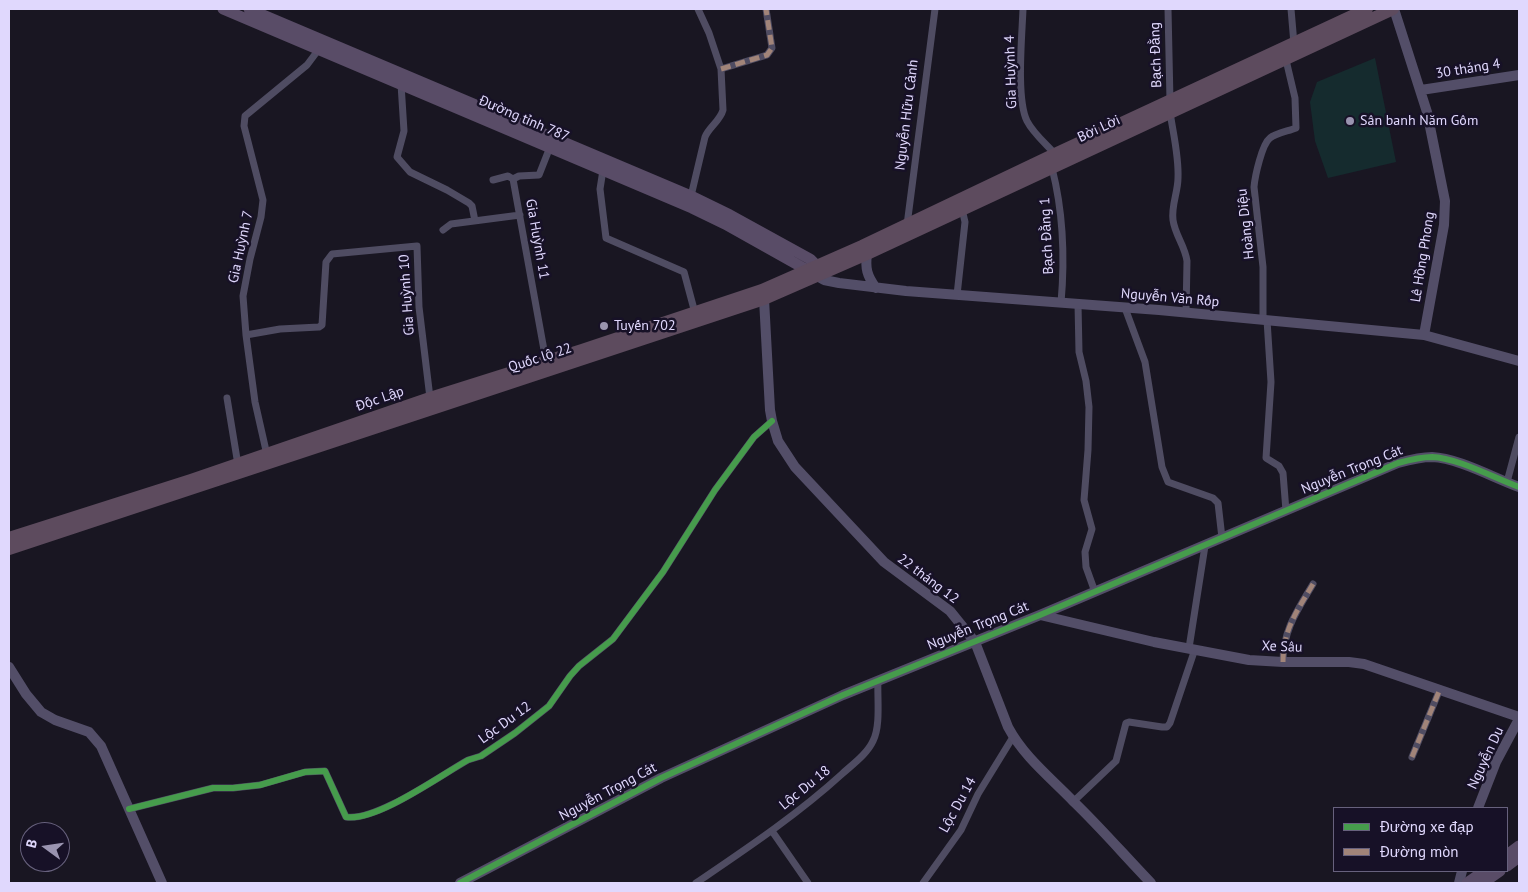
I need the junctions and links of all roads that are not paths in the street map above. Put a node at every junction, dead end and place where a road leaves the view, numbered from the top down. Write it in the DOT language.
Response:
graph roads {
  1 [pos="223,9"];
  2 [pos="249,9"];
  3 [pos="698,9"];
  4 [pos="766,9"];
  5 [pos="934,9"];
  6 [pos="1023,9"];
  7 [pos="1168,9"];
  8 [pos="1291,9"];
  9 [pos="1367,9"];
  10 [pos="1394,9"];
  11 [pos="1294,44"];
  12 [pos="319,49"];
  13 [pos="1286,60"];
  14 [pos="721,68"];
  15 [pos="1519,75"];
  16 [pos="402,83"];
  17 [pos="1421,90"];
  18 [pos="1170,106"];
  19 [pos="550,147"];
  20 [pos="1055,154"];
  21 [pos="1052,168"];
  22 [pos="603,170"];
  23 [pos="513,179"];
  24 [pos="494,180"];
  25 [pos="692,196"];
  26 [pos="962,210"];
  27 [pos="520,215"];
  28 [pos="475,221"];
  29 [pos="906,225"];
  30 [pos="443,230"];
  31 [pos="867,254"];
  32 [pos="814,271"];
  33 [pos="876,288"];
  34 [pos="763,295"];
  35 [pos="957,295"];
  36 [pos="1061,303"];
  37 [pos="1078,304"];
  38 [pos="1125,308"];
  39 [pos="695,313"];
  40 [pos="1186,313"];
  41 [pos="1265,320"];
  42 [pos="246,335"];
  43 [pos="1424,335"];
  44 [pos="546,361"];
  45 [pos="1519,361"];
  46 [pos="226,398"];
  47 [pos="430,398"];
  48 [pos="772,421"];
  49 [pos="1519,437"];
  50 [pos="269,459"];
  51 [pos="238,464"];
  52 [pos="1507,482"];
  53 [pos="1519,487"];
  54 [pos="1286,511"];
  55 [pos="9,538"];
  56 [pos="1222,538"];
  57 [pos="1205,546"];
  58 [pos="9,549"];
  59 [pos="1312,584"];
  60 [pos="1095,592"];
  61 [pos="1040,615"];
  62 [pos="975,642"];
  63 [pos="1192,649"];
  64 [pos="1282,662"];
  65 [pos="9,667"];
  66 [pos="878,680"];
  67 [pos="1440,689"];
  68 [pos="1519,718"];
  69 [pos="1013,737"];
  70 [pos="1412,757"];
  71 [pos="1074,801"];
  72 [pos="1478,807"];
  73 [pos="129,809"];
  74 [pos="772,831"];
  75 [pos="1519,846"];
  76 [pos="1508,854"];
  77 [pos="1519,857"];
  78 [pos="1508,865"];
  79 [pos="1483,872"];
  80 [pos="1499,872"];
  81 [pos="162,883"];
  82 [pos="460,883"];
  83 [pos="696,883"];
  84 [pos="808,883"];
  85 [pos="923,883"];
  86 [pos="1151,883"];
  87 [pos="1467,883"];
  88 [pos="1483,883"];
  1 -- 12 [label="main road, Đường tỉnh 787"];
  2 -- 25 [label="main road, Đường tỉnh 787"];
  3 -- 14 [label="street"];
  4 -- 14 [label="street"];
  5 -- 29 [label="street, Nguyễn Hữu Cảnh"];
  6 -- 20 [label="street, Gia Huỳnh 4"];
  7 -- 18 [label="street, Bạch Đằng"];
  8 -- 11 [label="street"];
  9 -- 11 [label="highway, Bời Lời"];
  10 -- 13 [label="highway, Bời Lời"];
  10 -- 17 [label="street, Lê Hồng Phong"];
  11 -- 18 [label="highway, Bời Lời"];
  12 -- 16 [label="main road, Đường tỉnh 787"];
  12 -- 42 [label="street, Gia Huỳnh 7"];
  13 -- 18 [label="highway, Bời Lời"];
  13 -- 41 [label="street, Hoàng Diệu"];
  14 -- 25 [label="street"];
  15 -- 17 [label="street, 30 tháng 4"];
  16 -- 19 [label="main road, Đường tỉnh 787"];
  16 -- 28 [label="street"];
  17 -- 43 [label="street, Lê Hồng Phong"];
  18 -- 20 [label="highway, Bời Lời"];
  18 -- 21 [label="highway, Bời Lời"];
  18 -- 40 [label="street, Bạch Đằng"];
  19 -- 22 [label="main road, Đường tỉnh 787"];
  19 -- 23 [label="street"];
  20 -- 29 [label="highway, Bời Lời"];
  21 -- 26 [label="highway, Bời Lời"];
  21 -- 36 [label="street, Bạch Đằng 1"];
  22 -- 32 [label="main road, Đường tỉnh 787"];
  22 -- 39 [label="street"];
  23 -- 24 [label="street"];
  23 -- 27 [label="street, Gia Huỳnh 11"];
  25 -- 32 [label="main road, Đường tỉnh 787"];
  26 -- 31 [label="highway, Bời Lời"];
  26 -- 35 [label="street"];
  27 -- 28 [label="street"];
  27 -- 44 [label="street, Gia Huỳnh 11"];
  28 -- 30 [label="street"];
  29 -- 32 [label="highway, Bời Lời"];
  31 -- 32 [label="highway, Bời Lời"];
  31 -- 33 [label="street"];
  32 -- 33 [label="street, Nguyễn Văn Rốp"];
  32 -- 34 [label="highway, Quốc lộ 22"];
  33 -- 35 [label="street, Nguyễn Văn Rốp"];
  34 -- 39 [label="highway, Độc Lập"];
  34 -- 48 [label="street, 22 tháng 12"];
  34 -- 50 [label="highway, Quốc lộ 22"];
  35 -- 36 [label="street, Nguyễn Văn Rốp"];
  36 -- 37 [label="street, Nguyễn Văn Rốp"];
  37 -- 38 [label="street, Nguyễn Văn Rốp"];
  37 -- 60 [label="street"];
  38 -- 40 [label="street, Nguyễn Văn Rốp"];
  38 -- 56 [label="street"];
  39 -- 44 [label="highway, Độc Lập"];
  40 -- 41 [label="street, Nguyễn Văn Rốp"];
  41 -- 43 [label="street, Nguyễn Văn Rốp"];
  41 -- 54 [label="street, Hoàng Diệu"];
  42 -- 47 [label="street, Gia Huỳnh 10"];
  42 -- 50 [label="street, Gia Huỳnh 7"];
  43 -- 45 [label="street, Nguyễn Văn Rốp"];
  44 -- 47 [label="highway, Độc Lập"];
  46 -- 51 [label="street"];
  47 -- 50 [label="highway, Độc Lập"];
  48 -- 62 [label="street, 22 tháng 12"];
  48 -- 73 [label="street, Lộc Du 12"];
  49 -- 52 [label="street"];
  50 -- 51 [label="highway, Độc Lập"];
  50 -- 58 [label="highway, Độc Lập"];
  51 -- 55 [label="highway, Độc Lập"];
  52 -- 53 [label="street, Nguyễn Trọng Cát"];
  52 -- 54 [label="street, Nguyễn Trọng Cát"];
  54 -- 56 [label="street, Nguyễn Trọng Cát"];
  56 -- 57 [label="street, Nguyễn Trọng Cát"];
  57 -- 60 [label="street, Nguyễn Trọng Cát"];
  57 -- 63 [label="street"];
  59 -- 64 [label="street"];
  60 -- 61 [label="street, Nguyễn Trọng Cát"];
  61 -- 62 [label="street, Nguyễn Trọng Cát"];
  61 -- 63 [label="street, Xe Sâu"];
  62 -- 66 [label="street, Nguyễn Trọng Cát"];
  62 -- 69 [label="street, 22 tháng 12"];
  63 -- 64 [label="street, Xe Sâu"];
  63 -- 71 [label="street"];
  64 -- 67 [label="street, Xe Sâu"];
  65 -- 73 [label="street"];
  66 -- 74 [label="street, Lộc Du 18"];
  66 -- 82 [label="street, Nguyễn Trọng Cát"];
  67 -- 68 [label="street, Xe Sâu"];
  67 -- 70 [label="street"];
  68 -- 72 [label="street, Nguyễn Du"];
  69 -- 71 [label="street, 22 tháng 12"];
  69 -- 85 [label="street, Lộc Du 14"];
  71 -- 86 [label="street, 22 tháng 12"];
  73 -- 81 [label="street"];
  74 -- 83 [label="street, Lộc Du 18"];
  74 -- 84 [label="street"];
  75 -- 76 [label="main road"];
  77 -- 78 [label="main road"];
  79 -- 87 [label="main road"];
  80 -- 88 [label="main road"];
}
